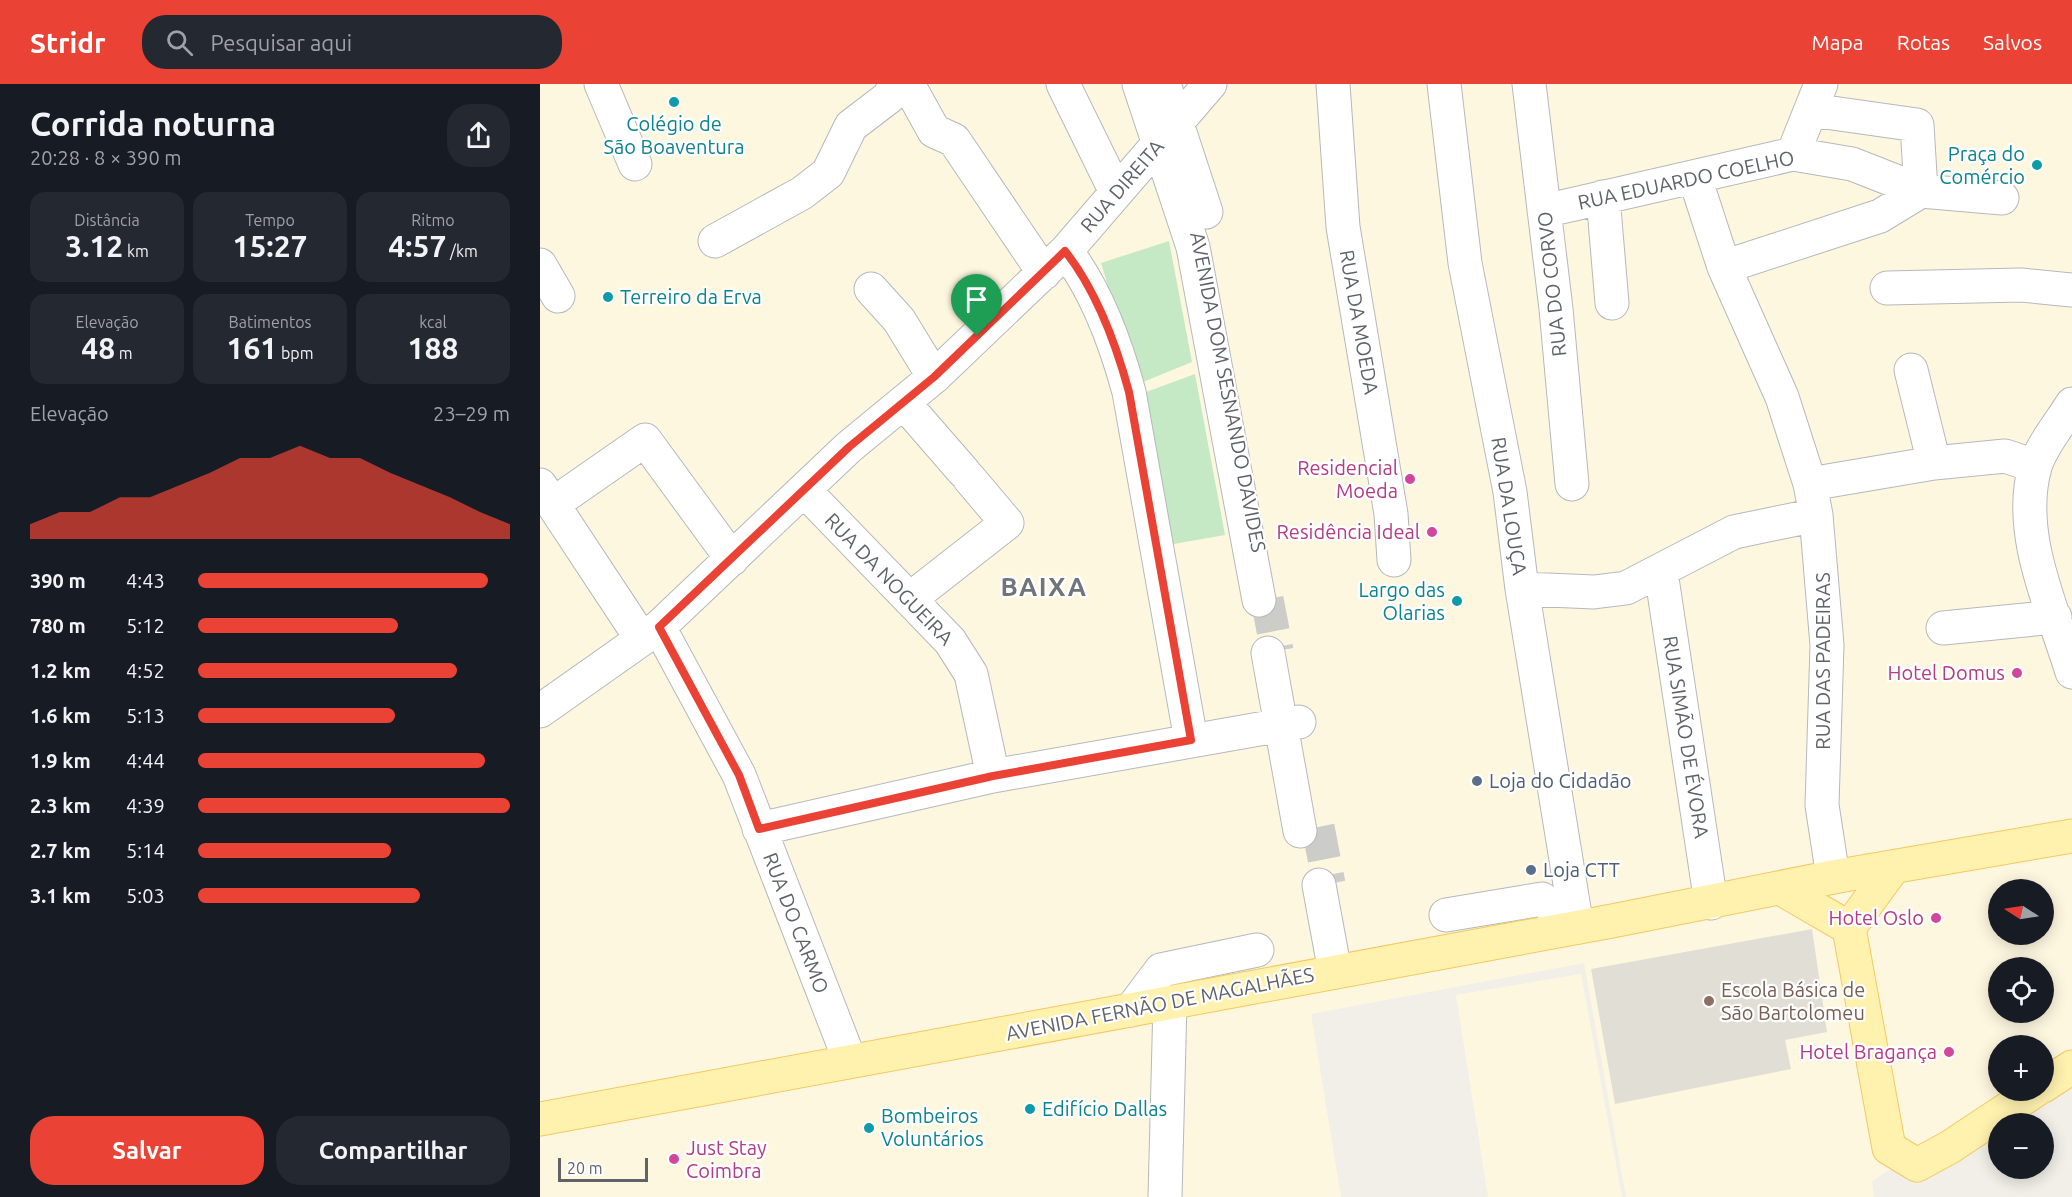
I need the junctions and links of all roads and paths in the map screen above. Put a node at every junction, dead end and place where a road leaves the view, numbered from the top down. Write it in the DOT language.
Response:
graph roads {
  1 [pos="601,84"];
  2 [pos="895,84"];
  3 [pos="908,84"];
  4 [pos="1063,84"];
  5 [pos="1139,84"];
  6 [pos="1152,84"];
  7 [pos="1164,84"];
  8 [pos="1210,84"];
  9 [pos="1333,84"];
  10 [pos="1444,84"];
  11 [pos="1529,84"];
  12 [pos="1816,97"];
  13 [pos="1168,133"];
  14 [pos="1793,154"];
  15 [pos="635,164"];
  16 [pos="1695,178"];
  17 [pos="1921,191"];
  18 [pos="1116,192"];
  19 [pos="1603,197"];
  20 [pos="2002,198"];
  21 [pos="1544,211"];
  22 [pos="715,241"];
  23 [pos="1054,262"];
  24 [pos="540,265"];
  25 [pos="1724,267"];
  26 [pos="1887,288"];
  27 [pos="872,289"];
  28 [pos="2072,290"];
  29 [pos="558,296"];
  30 [pos="1612,303"];
  31 [pos="1911,370"];
  32 [pos="934,377"];
  33 [pos="904,403"];
  34 [pos="2072,404"];
  35 [pos="1934,463"];
  36 [pos="2035,466"];
  37 [pos="1572,484"];
  38 [pos="1810,484"];
  39 [pos="804,490"];
  40 [pos="546,495"];
  41 [pos="1816,515"];
  42 [pos="732,559"];
  43 [pos="1395,560"];
  44 [pos="1661,572"];
  45 [pos="1522,589"];
  46 [pos="909,599"];
  47 [pos="1268,599"];
  48 [pos="2055,617"];
  49 [pos="1943,628"];
  50 [pos="650,632"];
  51 [pos="1277,651"];
  52 [pos="2072,672"];
  53 [pos="540,711"];
  54 [pos="1290,724"];
  55 [pos="1191,740"];
  56 [pos="993,776"];
  57 [pos="759,829"];
  58 [pos="1309,829"];
  59 [pos="2072,836"];
  60 [pos="1893,868"];
  61 [pos="1833,877"];
  62 [pos="1319,886"];
  63 [pos="1780,888"];
  64 [pos="1711,903"];
  65 [pos="1446,915"];
  66 [pos="1577,927"];
  67 [pos="1849,928"];
  68 [pos="1257,950"];
  69 [pos="1335,972"];
  70 [pos="1170,1003"];
  71 [pos="1131,1010"];
  72 [pos="850,1061"];
  73 [pos="2072,1067"];
  74 [pos="2054,1079"];
  75 [pos="2019,1101"];
  76 [pos="540,1119"];
  77 [pos="1165,1197"];
  1 -- 15 [label="street"];
  2 -- 22 [label="street"];
  3 -- 23 [label="street"];
  4 -- 18 [label="street"];
  5 -- 13 [label="street"];
  6 -- 13 [label="street"];
  7 -- 13 [label="street"];
  8 -- 13 [label="street, RUA DIREITA"];
  9 -- 43 [label="street, RUA DA MOEDA"];
  10 -- 45 [label="street, RUA DA LOUÇA"];
  11 -- 21 [label="street, RUA DO CORVO"];
  12 -- 14 [label="street"];
  12 -- 17 [label="street"];
  13 -- 18 [label="street, RUA DIREITA"];
  13 -- 47 [label="street"];
  14 -- 16 [label="street, RUA EDUARDO COELHO"];
  14 -- 17 [label="street, RUA EDUARDO COELHO"];
  16 -- 19 [label="street, RUA EDUARDO COELHO"];
  16 -- 25 [label="street, RUA DAS PADEIRAS"];
  17 -- 20 [label="street, RUA EDUARDO COELHO"];
  17 -- 25 [label="street"];
  18 -- 23 [label="street, RUA DIREITA"];
  19 -- 21 [label="street, RUA EDUARDO COELHO"];
  19 -- 30 [label="street"];
  21 -- 37 [label="street, RUA DO CORVO"];
  23 -- 32 [label="street, RUA DIREITA"];
  23 -- 55 [label="street"];
  24 -- 29 [label="street"];
  25 -- 38 [label="street, RUA DAS PADEIRAS"];
  26 -- 28 [label="street"];
  27 -- 32 [label="street"];
  31 -- 35 [label="street"];
  32 -- 33 [label="street, RUA DIREITA"];
  33 -- 39 [label="street, RUA DIREITA"];
  33 -- 46 [label="street"];
  34 -- 36 [label="street"];
  35 -- 36 [label="street"];
  35 -- 38 [label="street"];
  36 -- 48 [label="street"];
  38 -- 41 [label="street, RUA DAS PADEIRAS"];
  39 -- 42 [label="street, RUA DIREITA"];
  39 -- 46 [label="street, RUA DA NOGUEIRA"];
  40 -- 42 [label="street"];
  40 -- 50 [label="street, RUA DO CARMO"];
  41 -- 44 [label="street"];
  41 -- 61 [label="street, RUA DAS PADEIRAS"];
  42 -- 50 [label="street, RUA DIREITA"];
  44 -- 45 [label="street"];
  44 -- 64 [label="street, RUA SIMÃO DE ÉVORA"];
  45 -- 66 [label="street, RUA DA LOUÇA"];
  46 -- 56 [label="street, RUA DA NOGUEIRA"];
  48 -- 49 [label="street"];
  48 -- 52 [label="street"];
  50 -- 53 [label="street, RUA DIREITA"];
  50 -- 57 [label="street, RUA DO CARMO"];
  51 -- 54 [label="street"];
  54 -- 55 [label="street"];
  54 -- 58 [label="street"];
  55 -- 56 [label="street"];
  56 -- 57 [label="street"];
  57 -- 72 [label="street, RUA DO CARMO"];
  59 -- 60 [label="main road, AVENIDA FERNÃO DE MAGALHÃES"];
  60 -- 61 [label="main road, AVENIDA FERNÃO DE MAGALHÃES"];
  60 -- 67 [label="main road"];
  61 -- 63 [label="main road, AVENIDA FERNÃO DE MAGALHÃES"];
  62 -- 69 [label="street"];
  63 -- 64 [label="main road, AVENIDA FERNÃO DE MAGALHÃES"];
  63 -- 67 [label="main road"];
  64 -- 66 [label="main road, AVENIDA FERNÃO DE MAGALHÃES"];
  65 -- 66 [label="street"];
  66 -- 69 [label="main road, AVENIDA FERNÃO DE MAGALHÃES"];
  67 -- 75 [label="main road"];
  68 -- 71 [label="street"];
  69 -- 70 [label="main road, AVENIDA FERNÃO DE MAGALHÃES"];
  70 -- 71 [label="main road, AVENIDA FERNÃO DE MAGALHÃES"];
  70 -- 77 [label="street"];
  71 -- 72 [label="main road, AVENIDA FERNÃO DE MAGALHÃES"];
  72 -- 76 [label="main road, AVENIDA FERNÃO DE MAGALHÃES"];
  73 -- 74 [label="main road"];
}
